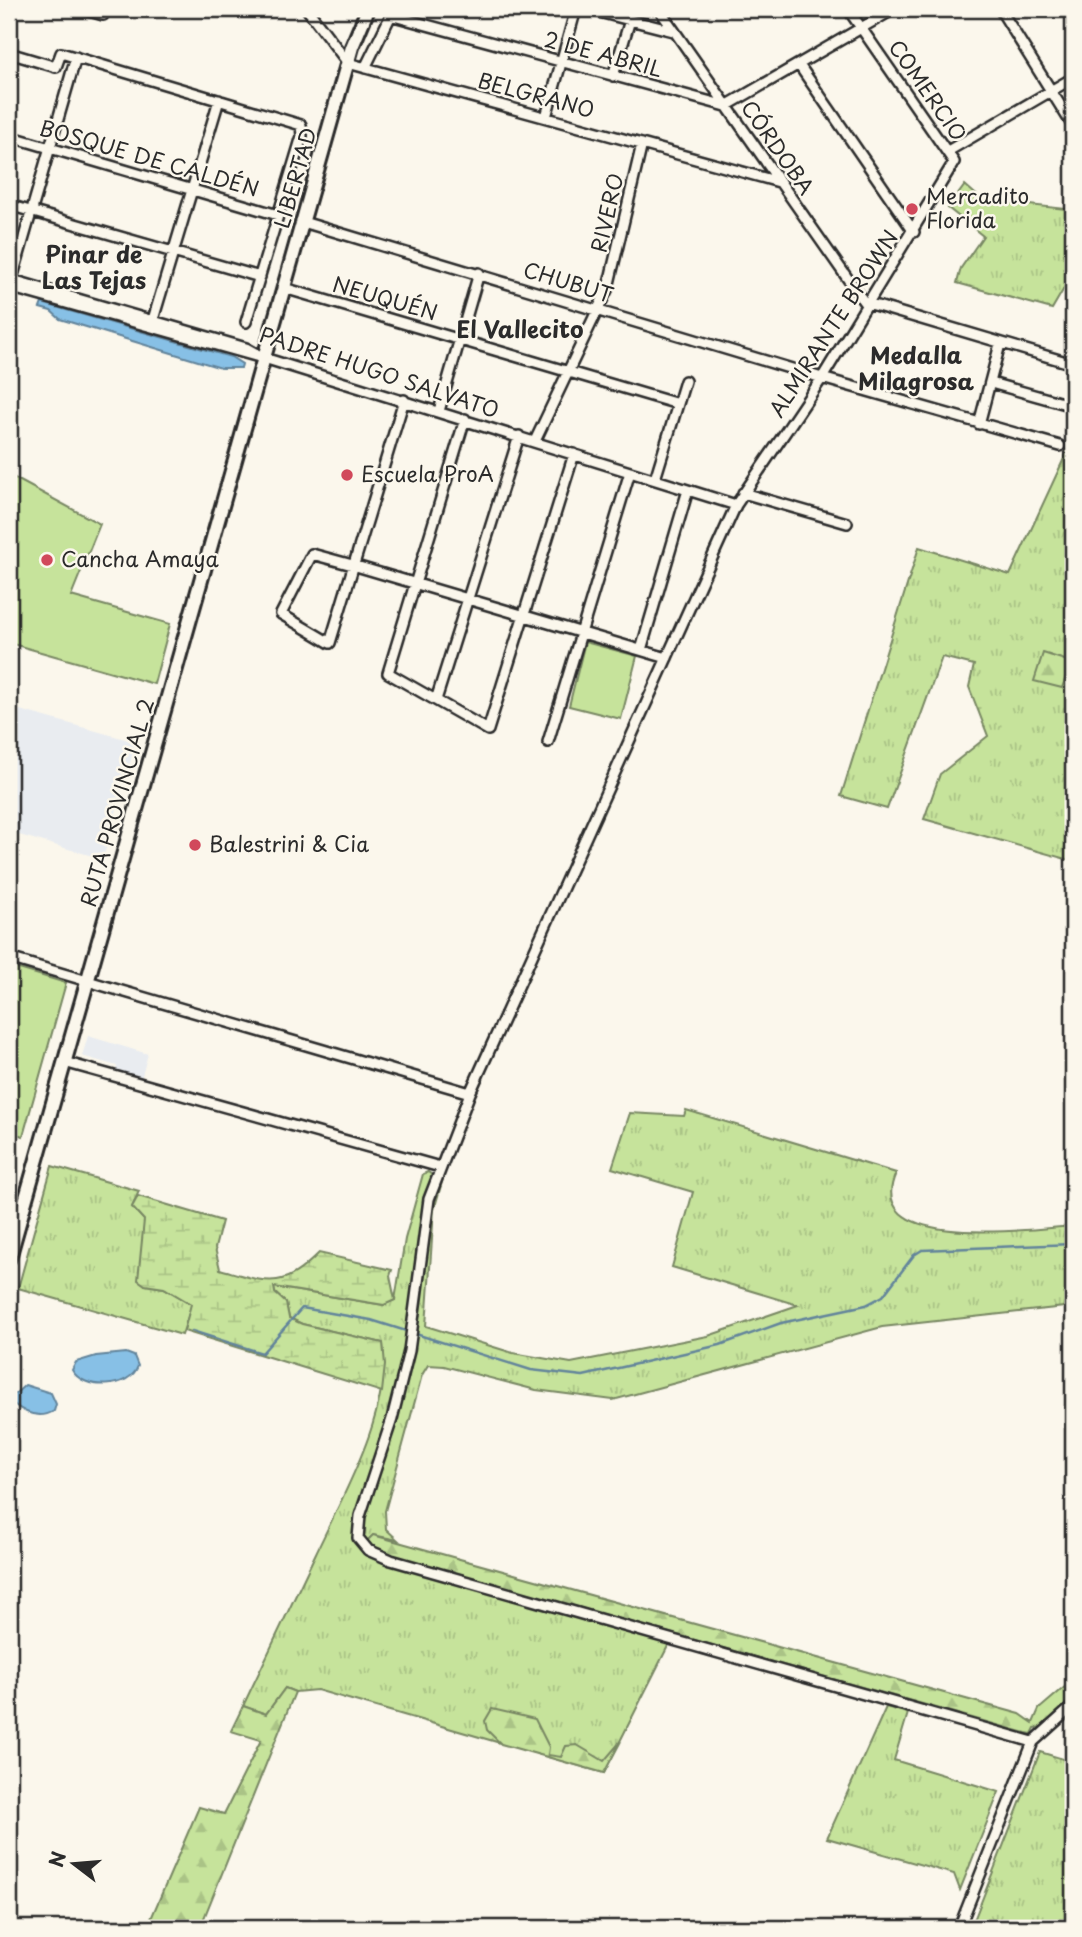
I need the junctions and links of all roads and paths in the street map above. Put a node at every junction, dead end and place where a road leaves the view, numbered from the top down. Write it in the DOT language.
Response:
graph roads {
  1 [pos="82,9"];
  2 [pos="105,9"];
  3 [pos="307,9"];
  4 [pos="368,9"];
  5 [pos="576,9"];
  6 [pos="587,9"];
  7 [pos="659,9"];
  8 [pos="848,9"];
  9 [pos="894,9"];
  10 [pos="1000,9"];
  11 [pos="392,12"];
  12 [pos="630,20"];
  13 [pos="862,29"];
  14 [pos="673,31"];
  15 [pos="9,53"];
  16 [pos="76,57"];
  17 [pos="561,62"];
  18 [pos="348,63"];
  19 [pos="799,65"];
  20 [pos="56,67"];
  21 [pos="365,68"];
  22 [pos="69,75"];
  23 [pos="613,76"];
  24 [pos="1073,78"];
  25 [pos="1051,91"];
  26 [pos="219,100"];
  27 [pos="726,106"];
  28 [pos="546,117"];
  29 [pos="1073,126"];
  30 [pos="9,136"];
  31 [pos="642,144"];
  32 [pos="49,148"];
  33 [pos="951,155"];
  34 [pos="779,182"];
  35 [pos="192,189"];
  36 [pos="9,205"];
  37 [pos="31,211"];
  38 [pos="278,215"];
  39 [pos="303,222"];
  40 [pos="914,232"];
  41 [pos="173,252"];
  42 [pos="479,273"];
  43 [pos="260,277"];
  44 [pos="10,281"];
  45 [pos="284,288"];
  46 [pos="869,305"];
  47 [pos="599,310"];
  48 [pos="246,322"];
  49 [pos="151,324"];
  50 [pos="460,338"];
  51 [pos="1000,344"];
  52 [pos="264,358"];
  53 [pos="1073,364"];
  54 [pos="570,370"];
  55 [pos="822,378"];
  56 [pos="685,381"];
  57 [pos="991,383"];
  58 [pos="404,400"];
  59 [pos="678,404"];
  60 [pos="1073,406"];
  61 [pos="439,411"];
  62 [pos="465,419"];
  63 [pos="979,424"];
  64 [pos="519,436"];
  65 [pos="535,442"];
  66 [pos="1060,446"];
  67 [pos="574,454"];
  68 [pos="630,472"];
  69 [pos="655,479"];
  70 [pos="688,490"];
  71 [pos="743,493"];
  72 [pos="736,505"];
  73 [pos="847,523"];
  74 [pos="356,566"];
  75 [pos="415,584"];
  76 [pos="467,599"];
  77 [pos="522,616"];
  78 [pos="581,633"];
  79 [pos="641,650"];
  80 [pos="667,658"];
  81 [pos="436,700"];
  82 [pos="548,742"];
  83 [pos="9,958"];
  84 [pos="88,980"];
  85 [pos="64,1062"];
  86 [pos="470,1093"];
  87 [pos="440,1167"];
  88 [pos="9,1258"];
  89 [pos="1073,1706"];
  90 [pos="1033,1742"];
  91 [pos="959,1928"];
  1 -- 2 [label="street"];
  3 -- 18 [label="street"];
  4 -- 18 [label="main road, LIBERTAD"];
  5 -- 17 [label="street"];
  6 -- 12 [label="street"];
  7 -- 14 [label="street, CÓRDOBA"];
  8 -- 13 [label="street, COMERCIO"];
  9 -- 13 [label="street"];
  10 -- 25 [label="street"];
  11 -- 17 [label="street, 2 DE ABRIL"];
  11 -- 21 [label="street"];
  12 -- 14 [label="street"];
  12 -- 23 [label="street"];
  13 -- 19 [label="street"];
  13 -- 33 [label="street, COMERCIO"];
  14 -- 27 [label="street, CÓRDOBA"];
  15 -- 20 [label="street"];
  16 -- 20 [label="street"];
  16 -- 22 [label="street"];
  16 -- 26 [label="street"];
  17 -- 23 [label="street, 2 DE ABRIL"];
  17 -- 28 [label="street"];
  18 -- 21 [label="street, BELGRANO"];
  18 -- 39 [label="main road, LIBERTAD"];
  19 -- 27 [label="street"];
  19 -- 40 [label="street"];
  20 -- 22 [label="street"];
  21 -- 28 [label="street, BELGRANO"];
  22 -- 32 [label="street"];
  23 -- 27 [label="street, 2 DE ABRIL"];
  24 -- 25 [label="street"];
  25 -- 29 [label="street"];
  25 -- 33 [label="street"];
  26 -- 35 [label="street"];
  26 -- 38 [label="street"];
  27 -- 34 [label="street, CÓRDOBA"];
  28 -- 31 [label="street, BELGRANO"];
  30 -- 32 [label="street, BOSQUE DE CALDÉN"];
  31 -- 34 [label="street, BELGRANO"];
  31 -- 47 [label="street, RIVERO"];
  32 -- 35 [label="street, BOSQUE DE CALDÉN"];
  32 -- 37 [label="street"];
  33 -- 40 [label="street, ALMIRANTE BROWN"];
  34 -- 46 [label="street, CÓRDOBA"];
  35 -- 38 [label="street, BOSQUE DE CALDÉN"];
  35 -- 41 [label="street"];
  36 -- 37 [label="street"];
  37 -- 41 [label="street"];
  37 -- 44 [label="street"];
  38 -- 43 [label="street"];
  39 -- 42 [label="street, CHUBUT"];
  39 -- 45 [label="main road, LIBERTAD"];
  40 -- 46 [label="street, ALMIRANTE BROWN"];
  41 -- 43 [label="street"];
  41 -- 49 [label="street"];
  42 -- 47 [label="street, CHUBUT"];
  42 -- 50 [label="street"];
  43 -- 48 [label="street"];
  44 -- 49 [label="street, PADRE HUGO SALVATO"];
  45 -- 50 [label="street, NEUQUÉN"];
  45 -- 52 [label="main road, LIBERTAD"];
  46 -- 51 [label="street"];
  46 -- 55 [label="street, ALMIRANTE BROWN"];
  47 -- 54 [label="street, RIVERO"];
  47 -- 55 [label="street, CHUBUT"];
  49 -- 52 [label="street, PADRE HUGO SALVATO"];
  49 -- 52 [label="street, PADRE HUGO SALVATO"];
  50 -- 54 [label="street, NEUQUÉN"];
  50 -- 61 [label="street"];
  51 -- 53 [label="street"];
  51 -- 57 [label="street"];
  52 -- 58 [label="street, PADRE HUGO SALVATO"];
  52 -- 84 [label="main road, RUTA PROVINCIAL 2"];
  54 -- 59 [label="street, NEUQUÉN"];
  54 -- 65 [label="street, RIVERO"];
  55 -- 63 [label="street, CHUBUT"];
  55 -- 71 [label="street, ALMIRANTE BROWN"];
  56 -- 59 [label="street"];
  57 -- 60 [label="street"];
  57 -- 63 [label="street"];
  58 -- 61 [label="street, PADRE HUGO SALVATO"];
  58 -- 74 [label="street"];
  59 -- 69 [label="street"];
  61 -- 62 [label="street, PADRE HUGO SALVATO"];
  62 -- 64 [label="street, PADRE HUGO SALVATO"];
  62 -- 75 [label="street"];
  63 -- 66 [label="street, CHUBUT"];
  64 -- 65 [label="street, PADRE HUGO SALVATO"];
  64 -- 76 [label="street"];
  65 -- 67 [label="street, PADRE HUGO SALVATO"];
  67 -- 68 [label="street, PADRE HUGO SALVATO"];
  67 -- 77 [label="street"];
  68 -- 69 [label="street, PADRE HUGO SALVATO"];
  68 -- 78 [label="street"];
  69 -- 70 [label="street, PADRE HUGO SALVATO"];
  70 -- 72 [label="street, PADRE HUGO SALVATO"];
  70 -- 79 [label="street"];
  71 -- 72 [label="street, ALMIRANTE BROWN"];
  71 -- 73 [label="street"];
  72 -- 80 [label="street, ALMIRANTE BROWN"];
  74 -- 74 [label="street"];
  74 -- 75 [label="street"];
  75 -- 76 [label="street"];
  75 -- 81 [label="street"];
  76 -- 77 [label="street"];
  76 -- 81 [label="street"];
  77 -- 78 [label="street"];
  77 -- 81 [label="street"];
  78 -- 79 [label="street"];
  78 -- 82 [label="street"];
  79 -- 80 [label="street"];
  80 -- 86 [label="street, ALMIRANTE BROWN"];
  83 -- 84 [label="street"];
  84 -- 85 [label="main road, RUTA PROVINCIAL 2"];
  84 -- 86 [label="street"];
  85 -- 87 [label="street"];
  85 -- 88 [label="main road, RUTA PROVINCIAL 2"];
  86 -- 87 [label="street, ALMIRANTE BROWN"];
  87 -- 90 [label="street, ALMIRANTE BROWN"];
  89 -- 90 [label="street"];
  90 -- 91 [label="street"];
}
